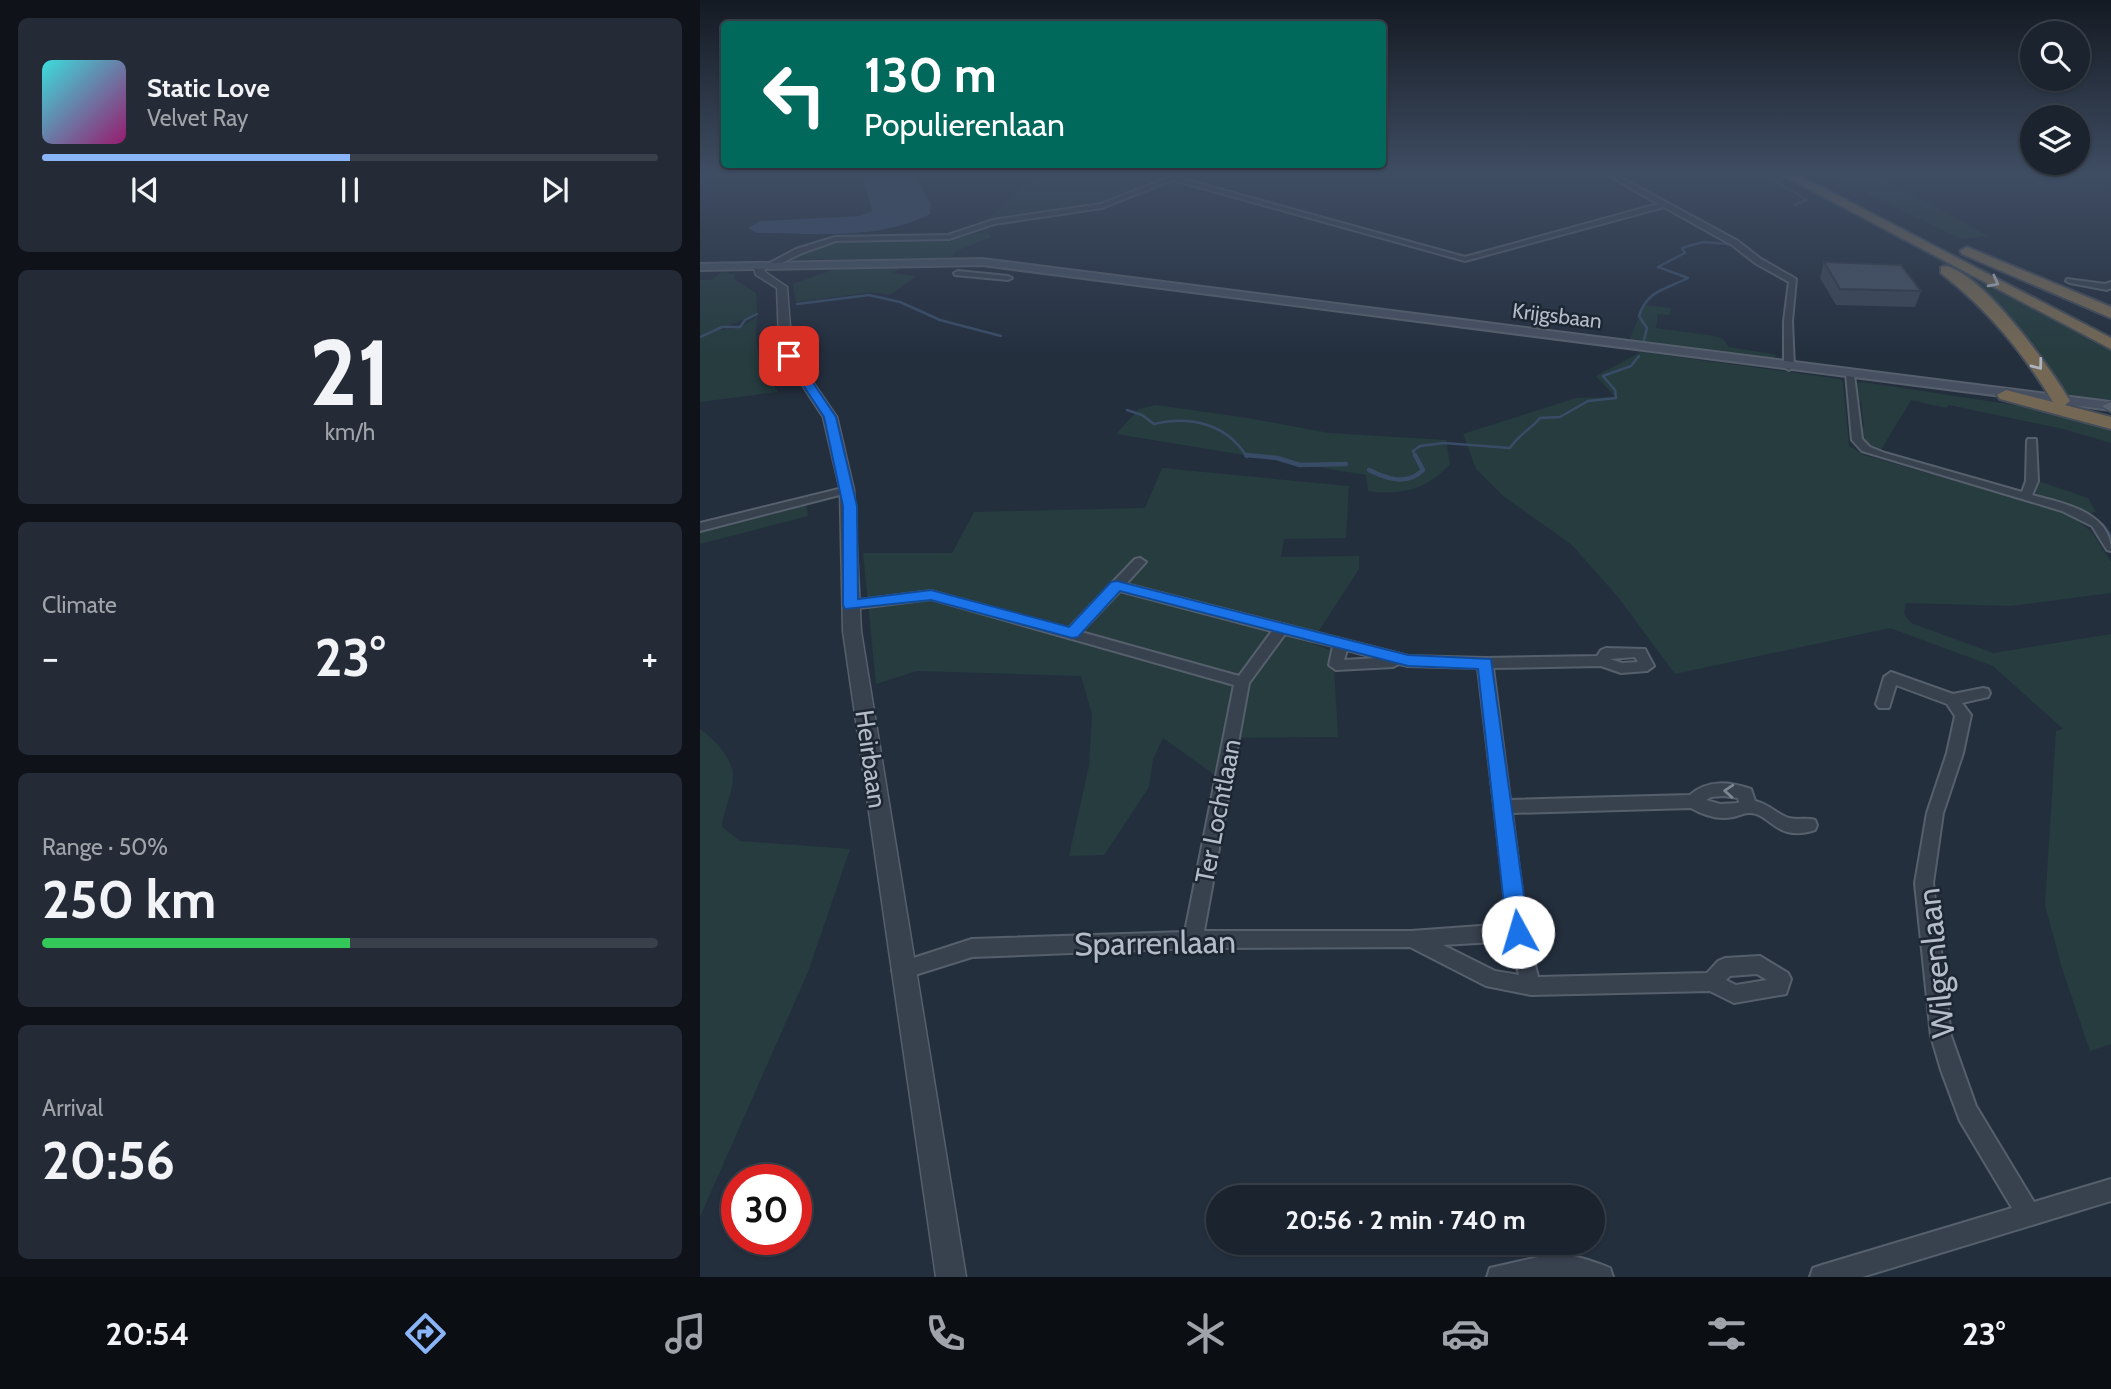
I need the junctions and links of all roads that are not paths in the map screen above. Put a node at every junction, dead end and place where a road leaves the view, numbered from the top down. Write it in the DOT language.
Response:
graph roads {
  1 [pos="959,235"];
  2 [pos="1380,235"];
  3 [pos="1554,235"];
  4 [pos="1719,235"];
  5 [pos="1889,235"];
  6 [pos="1902,235"];
  7 [pos="1929,235"];
  8 [pos="1940,240"];
  9 [pos="999,265"];
  10 [pos="764,266"];
  11 [pos="700,267"];
  12 [pos="958,273"];
  13 [pos="982,275"];
  14 [pos="1008,278"];
  15 [pos="2070,281"];
  16 [pos="2111,284"];
  17 [pos="2111,313"];
  18 [pos="2111,329"];
  19 [pos="2111,344"];
  20 [pos="1789,367"];
  21 [pos="1849,375"];
  22 [pos="2007,395"];
  23 [pos="2061,401"];
  24 [pos="2111,415"];
  25 [pos="2032,441"];
  26 [pos="847,490"];
  27 [pos="2025,497"];
  28 [pos="700,527"];
  29 [pos="2111,547"];
  30 [pos="1140,562"];
  31 [pos="1117,586"];
  32 [pos="850,605"];
  33 [pos="1280,629"];
  34 [pos="1072,633"];
  35 [pos="1341,644"];
  36 [pos="1408,661"];
  37 [pos="1602,662"];
  38 [pos="1485,663"];
  39 [pos="1242,682"];
  40 [pos="1983,693"];
  41 [pos="1952,700"];
  42 [pos="1884,704"];
  43 [pos="1504,807"];
  44 [pos="1809,825"];
  45 [pos="1518,932"];
  46 [pos="1411,939"];
  47 [pos="1193,940"];
  48 [pos="902,970"];
  49 [pos="1712,982"];
  50 [pos="1531,986"];
  51 [pos="2111,1190"];
  52 [pos="2028,1214"];
  53 [pos="949,1276"];
  54 [pos="1499,1277"];
  55 [pos="1601,1277"];
  56 [pos="1822,1277"];
  1 -- 10 [label="street, Krijgsbaan"];
  2 -- 3 [label="street"];
  4 -- 20 [label="street"];
  5 -- 23 [label="highway, one-way"];
  6 -- 19 [label="highway, one-way"];
  7 -- 8 [label="highway"];
  8 -- 17 [label="highway"];
  8 -- 18 [label="highway"];
  9 -- 10 [label="main road, Krijgsbaan"];
  9 -- 13 [label="street"];
  9 -- 20 [label="main road, Krijgsbaan"];
  10 -- 11 [label="main road, Krijgsbaan"];
  10 -- 26 [label="street, Heirbaan"];
  12 -- 13 [label="street"];
  13 -- 14 [label="street"];
  15 -- 16 [label="street"];
  20 -- 21 [label="main road, Krijgsbaan"];
  21 -- 22 [label="main road, Krijgsbaan"];
  21 -- 27 [label="street"];
  22 -- 23 [label="main road, Krijgsbaan"];
  22 -- 24 [label="highway"];
  23 -- 24 [label="main road, Krijgsbaan"];
  25 -- 27 [label="street"];
  26 -- 28 [label="street"];
  26 -- 32 [label="street, Heirbaan"];
  27 -- 29 [label="street"];
  30 -- 31 [label="street"];
  31 -- 33 [label="street"];
  31 -- 34 [label="street"];
  32 -- 34 [label="street"];
  32 -- 48 [label="street, Heirbaan"];
  33 -- 35 [label="street"];
  33 -- 39 [label="street, Ter Lochtlaan"];
  34 -- 39 [label="street"];
  35 -- 36 [label="street"];
  35 -- 36 [label="street"];
  36 -- 38 [label="street"];
  37 -- 38 [label="street"];
  38 -- 43 [label="street"];
  39 -- 47 [label="street, Ter Lochtlaan"];
  40 -- 41 [label="street"];
  41 -- 42 [label="street"];
  41 -- 52 [label="street, Wilgenlaan"];
  43 -- 44 [label="street"];
  43 -- 45 [label="street"];
  45 -- 46 [label="street, Sparrenlaan"];
  45 -- 50 [label="street"];
  46 -- 47 [label="street, Sparrenlaan"];
  46 -- 50 [label="street, Sparrenlaan"];
  47 -- 48 [label="street, Sparrenlaan"];
  48 -- 53 [label="street, Heirbaan"];
  49 -- 50 [label="street, Sparrenlaan"];
  51 -- 52 [label="street"];
  52 -- 56 [label="street"];
  54 -- 55 [label="street"];
}
